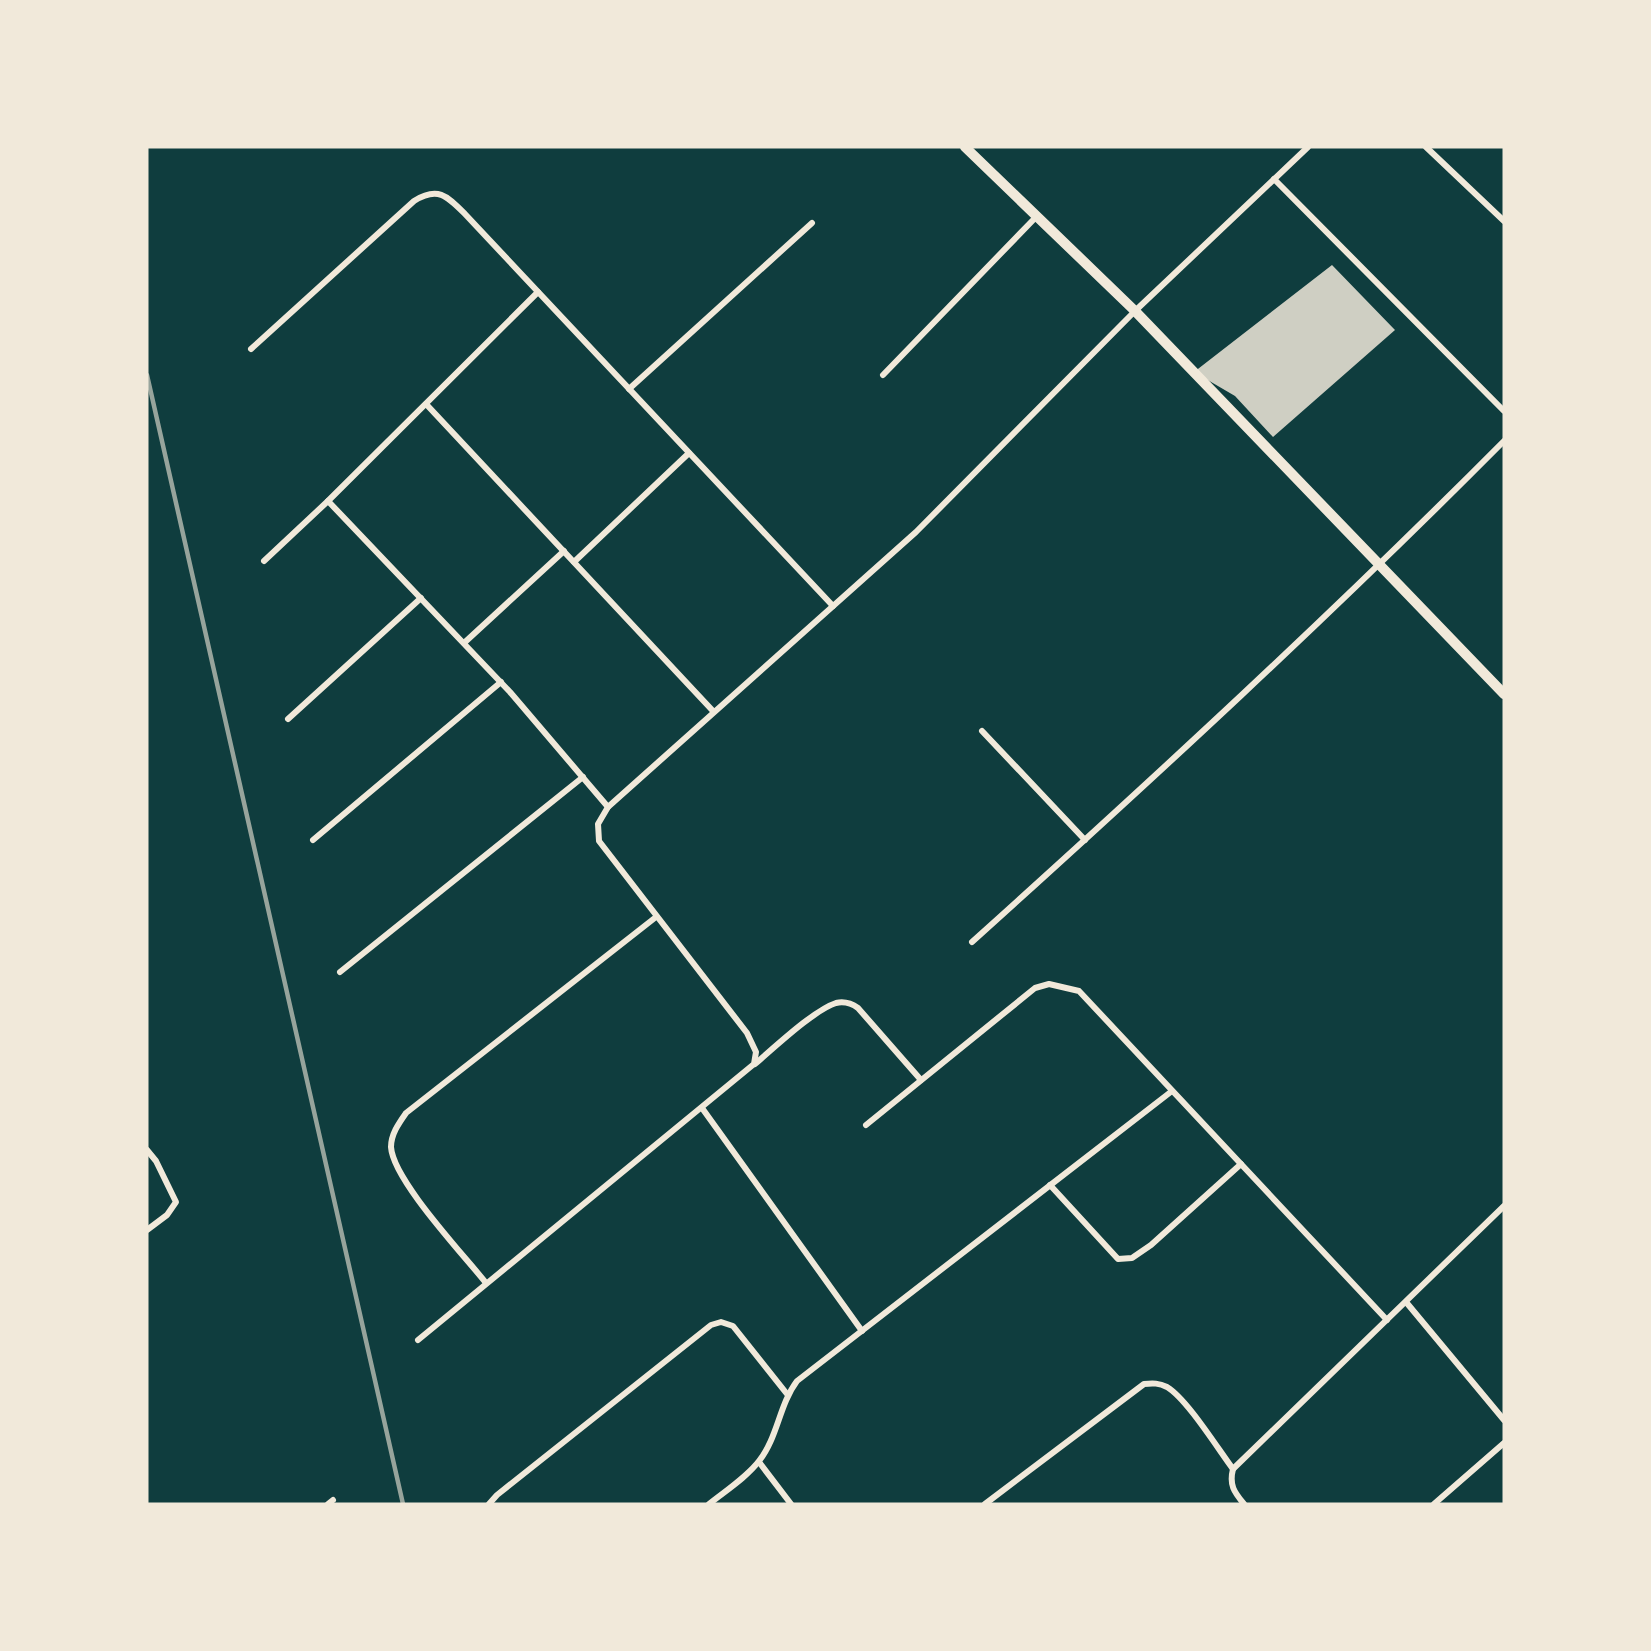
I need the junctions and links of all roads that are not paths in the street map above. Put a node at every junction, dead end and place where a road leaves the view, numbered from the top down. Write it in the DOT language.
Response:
graph roads {
  1 [pos="966,147"];
  2 [pos="1308,147"];
  3 [pos="1426,147"];
  4 [pos="1274,179"];
  5 [pos="1037,216"];
  6 [pos="1504,221"];
  7 [pos="812,223"];
  8 [pos="538,292"];
  9 [pos="1135,310"];
  10 [pos="251,349"];
  11 [pos="884,375"];
  12 [pos="629,389"];
  13 [pos="426,404"];
  14 [pos="1504,411"];
  15 [pos="1504,441"];
  16 [pos="689,453"];
  17 [pos="328,501"];
  18 [pos="564,551"];
  19 [pos="264,561"];
  20 [pos="574,562"];
  21 [pos="1380,567"];
  22 [pos="420,598"];
  23 [pos="833,606"];
  24 [pos="464,643"];
  25 [pos="501,682"];
  26 [pos="1504,694"];
  27 [pos="713,711"];
  28 [pos="288,719"];
  29 [pos="982,731"];
  30 [pos="583,777"];
  31 [pos="608,807"];
  32 [pos="313,840"];
  33 [pos="1085,840"];
  34 [pos="657,917"];
  35 [pos="972,942"];
  36 [pos="340,972"];
  37 [pos="754,1064"];
  38 [pos="921,1080"];
  39 [pos="1172,1091"];
  40 [pos="702,1108"];
  41 [pos="866,1125"];
  42 [pos="147,1150"];
  43 [pos="1241,1164"];
  44 [pos="1050,1185"];
  45 [pos="1504,1206"];
  46 [pos="147,1230"];
  47 [pos="486,1283"];
  48 [pos="1406,1302"];
  49 [pos="1387,1320"];
  50 [pos="862,1331"];
  51 [pos="418,1340"];
  52 [pos="787,1394"];
  53 [pos="1503,1416"];
  54 [pos="1504,1443"];
  55 [pos="759,1462"];
  56 [pos="1233,1469"];
  57 [pos="489,1504"];
  58 [pos="709,1504"];
  59 [pos="791,1504"];
  60 [pos="985,1504"];
  61 [pos="1244,1504"];
  62 [pos="1434,1504"];
  1 -- 5 [label="street"];
  2 -- 4 [label="street"];
  3 -- 6 [label="street"];
  4 -- 9 [label="street"];
  4 -- 14 [label="street"];
  5 -- 9 [label="street"];
  5 -- 11 [label="street"];
  7 -- 12 [label="street"];
  8 -- 10 [label="street"];
  8 -- 12 [label="street"];
  8 -- 13 [label="street"];
  9 -- 21 [label="street"];
  9 -- 23 [label="street"];
  12 -- 16 [label="street"];
  13 -- 17 [label="street"];
  13 -- 18 [label="street"];
  15 -- 21 [label="street"];
  16 -- 20 [label="street"];
  16 -- 23 [label="street"];
  17 -- 19 [label="street"];
  17 -- 22 [label="street"];
  18 -- 20 [label="street"];
  18 -- 24 [label="street"];
  20 -- 27 [label="street"];
  21 -- 26 [label="street"];
  21 -- 33 [label="street"];
  22 -- 24 [label="street"];
  22 -- 28 [label="street"];
  23 -- 27 [label="street"];
  24 -- 25 [label="street"];
  25 -- 30 [label="street"];
  25 -- 32 [label="street"];
  27 -- 31 [label="street"];
  29 -- 33 [label="street"];
  30 -- 31 [label="street"];
  30 -- 36 [label="street"];
  31 -- 34 [label="street"];
  33 -- 35 [label="street"];
  34 -- 37 [label="street"];
  34 -- 47 [label="street"];
  37 -- 38 [label="street"];
  37 -- 40 [label="street"];
  38 -- 39 [label="street"];
  38 -- 41 [label="street"];
  39 -- 43 [label="street"];
  39 -- 44 [label="street"];
  40 -- 47 [label="street"];
  40 -- 50 [label="street"];
  42 -- 46 [label="street"];
  43 -- 44 [label="street"];
  43 -- 49 [label="street"];
  44 -- 50 [label="street"];
  45 -- 48 [label="street"];
  47 -- 51 [label="street"];
  48 -- 49 [label="street"];
  48 -- 53 [label="street"];
  49 -- 56 [label="street"];
  50 -- 52 [label="street"];
  52 -- 55 [label="street"];
  52 -- 57 [label="street"];
  54 -- 62 [label="street"];
  55 -- 58 [label="street"];
  55 -- 59 [label="street"];
  56 -- 60 [label="street"];
  56 -- 61 [label="street"];
}
